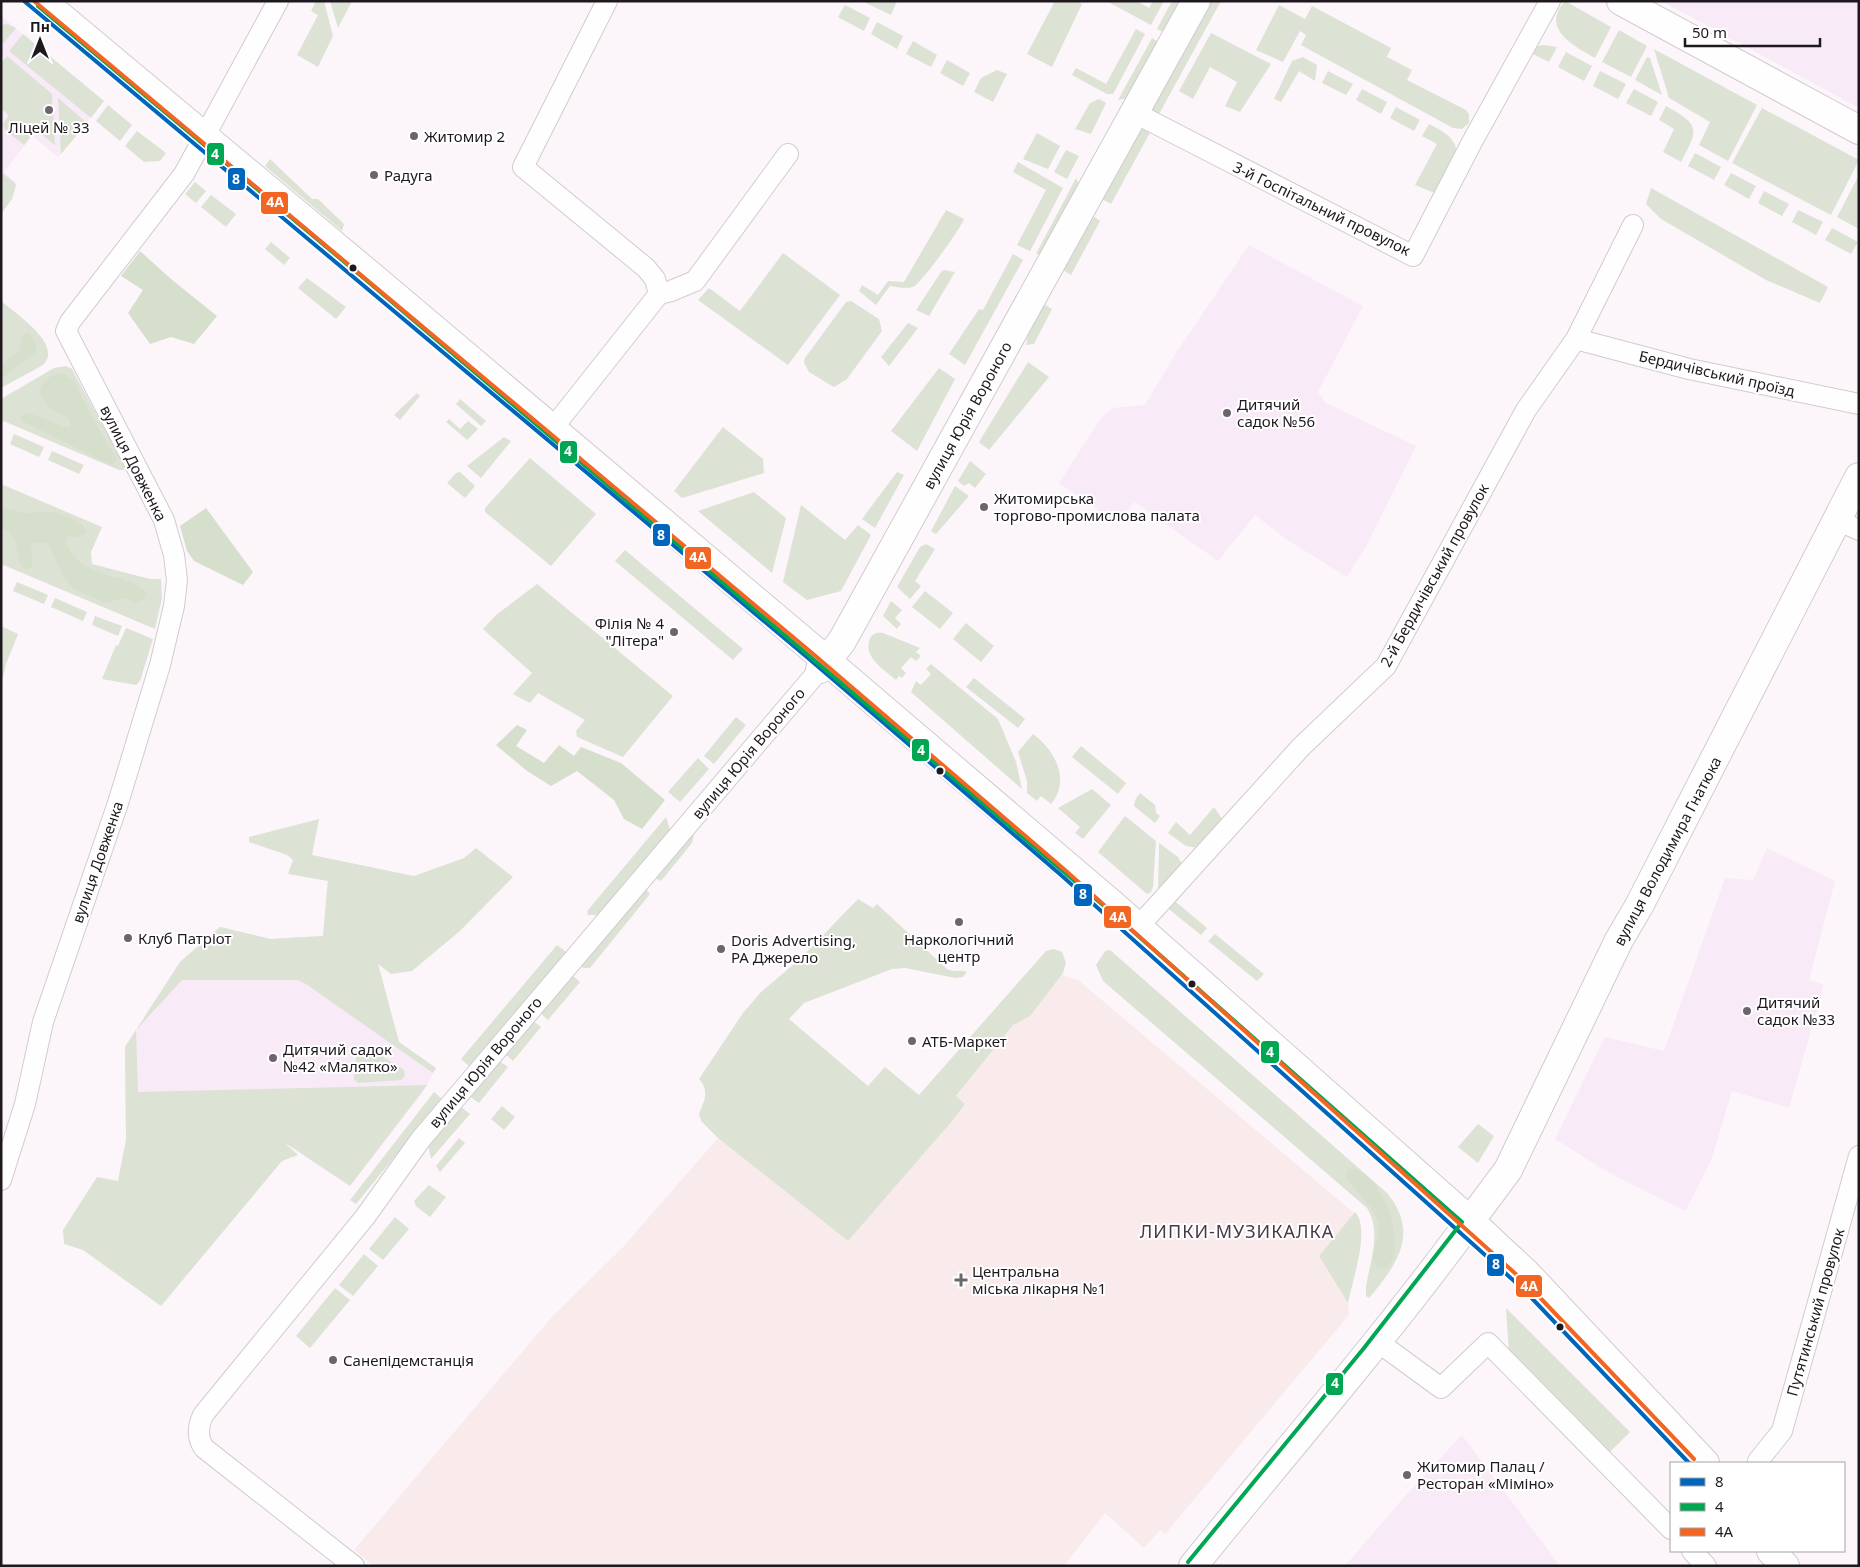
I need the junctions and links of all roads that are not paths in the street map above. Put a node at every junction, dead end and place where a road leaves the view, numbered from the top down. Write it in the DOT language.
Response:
graph roads {
  1 [pos="24,1"];
  2 [pos="42,1"];
  3 [pos="278,1"];
  4 [pos="607,1"];
  5 [pos="1196,1"];
  6 [pos="1550,1"];
  7 [pos="1621,1"];
  8 [pos="1135,113"];
  9 [pos="1859,130"];
  10 [pos="201,141"];
  11 [pos="788,154"];
  12 [pos="1633,225"];
  13 [pos="659,294"];
  14 [pos="1576,339"];
  15 [pos="1859,404"];
  16 [pos="552,429"];
  17 [pos="1859,478"];
  18 [pos="1848,525"];
  19 [pos="823,665"];
  20 [pos="1138,928"];
  21 [pos="1859,1156"];
  22 [pos="1,1180"];
  23 [pos="1466,1227"];
  24 [pos="1378,1342"];
  25 [pos="1758,1461"];
  26 [pos="1688,1462"];
  27 [pos="1704,1462"];
  28 [pos="1670,1528"];
  29 [pos="1693,1552"];
  30 [pos="1772,1552"];
  31 [pos="1789,1552"];
  32 [pos="354,1566"];
  33 [pos="1193,1566"];
  34 [pos="1706,1566"];
  35 [pos="1785,1566"];
  36 [pos="1801,1566"];
  1 -- 10 [label="main road"];
  2 -- 10 [label="main road"];
  3 -- 10 [label="street, вулиця Довженка"];
  4 -- 13 [label="street"];
  5 -- 8 [label="main road, вулиця Юрія Вороного"];
  6 -- 8 [label="street, 3-й Госпітальний провулок"];
  7 -- 9 [label="main road"];
  8 -- 19 [label="main road, вулиця Юрія Вороного"];
  10 -- 16 [label="main road"];
  10 -- 19 [label="main road"];
  10 -- 22 [label="street, вулиця Довженка"];
  11 -- 13 [label="street"];
  12 -- 14 [label="street, 2-й Бердичівський провулок"];
  13 -- 16 [label="street"];
  14 -- 15 [label="street, Бердичівський проїзд"];
  14 -- 20 [label="street, 2-й Бердичівський провулок"];
  16 -- 19 [label="main road"];
  17 -- 18 [label="main road, вулиця Володимира Гнатюка"];
  18 -- 23 [label="main road, вулиця Володимира Гнатюка"];
  19 -- 20 [label="main road"];
  19 -- 23 [label="main road"];
  19 -- 32 [label="street, вулиця Юрія Вороного"];
  20 -- 23 [label="main road"];
  21 -- 25 [label="street, Путятинський провулок"];
  23 -- 24 [label="main road, вулиця Володимира Гнатюка"];
  23 -- 26 [label="main road"];
  23 -- 27 [label="main road"];
  24 -- 28 [label="street"];
  24 -- 33 [label="main road, вулиця Володимира Гнатюка"];
  29 -- 34 [label="street"];
  30 -- 35 [label="main road"];
  31 -- 36 [label="main road"];
}
